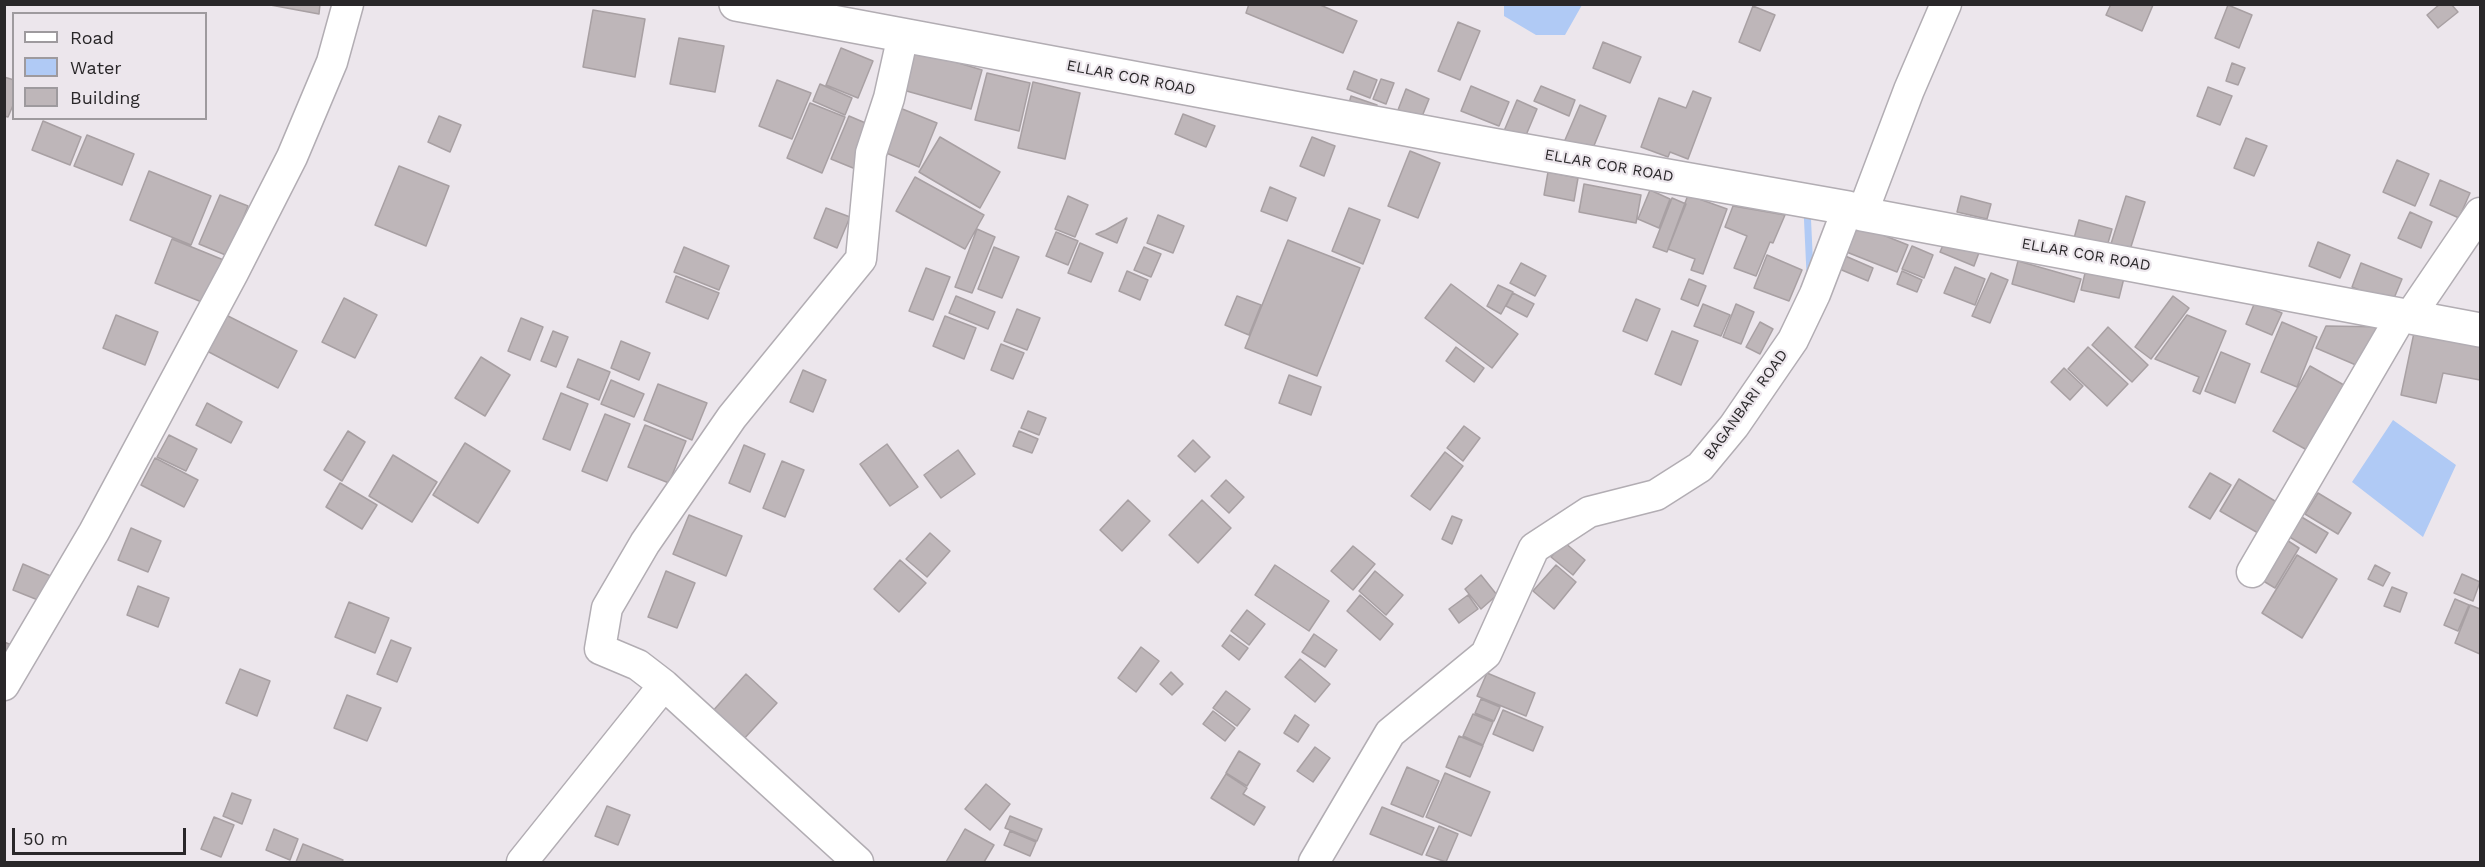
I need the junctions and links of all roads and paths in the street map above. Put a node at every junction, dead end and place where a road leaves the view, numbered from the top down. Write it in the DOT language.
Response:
graph roads {
  1 [pos="348,4"];
  2 [pos="736,4"];
  3 [pos="1946,4"];
  4 [pos="903,35"];
  5 [pos="1855,211"];
  6 [pos="2481,213"];
  7 [pos="2406,315"];
  8 [pos="2481,330"];
  9 [pos="2252,572"];
  10 [pos="4,685"];
  11 [pos="664,685"];
  12 [pos="522,862"];
  13 [pos="858,862"];
  14 [pos="1314,862"];
  1 -- 10 [label="street"];
  2 -- 4 [label="main road, ELLAR COR ROAD"];
  3 -- 5 [label="street, BAGANBARI ROAD"];
  4 -- 5 [label="main road, ELLAR COR ROAD"];
  4 -- 11 [label="street"];
  5 -- 7 [label="main road, ELLAR COR ROAD"];
  5 -- 14 [label="street, BAGANBARI ROAD"];
  6 -- 7 [label="street"];
  7 -- 8 [label="main road, ELLAR COR ROAD"];
  7 -- 9 [label="street"];
  11 -- 12 [label="street"];
  11 -- 13 [label="street"];
}
